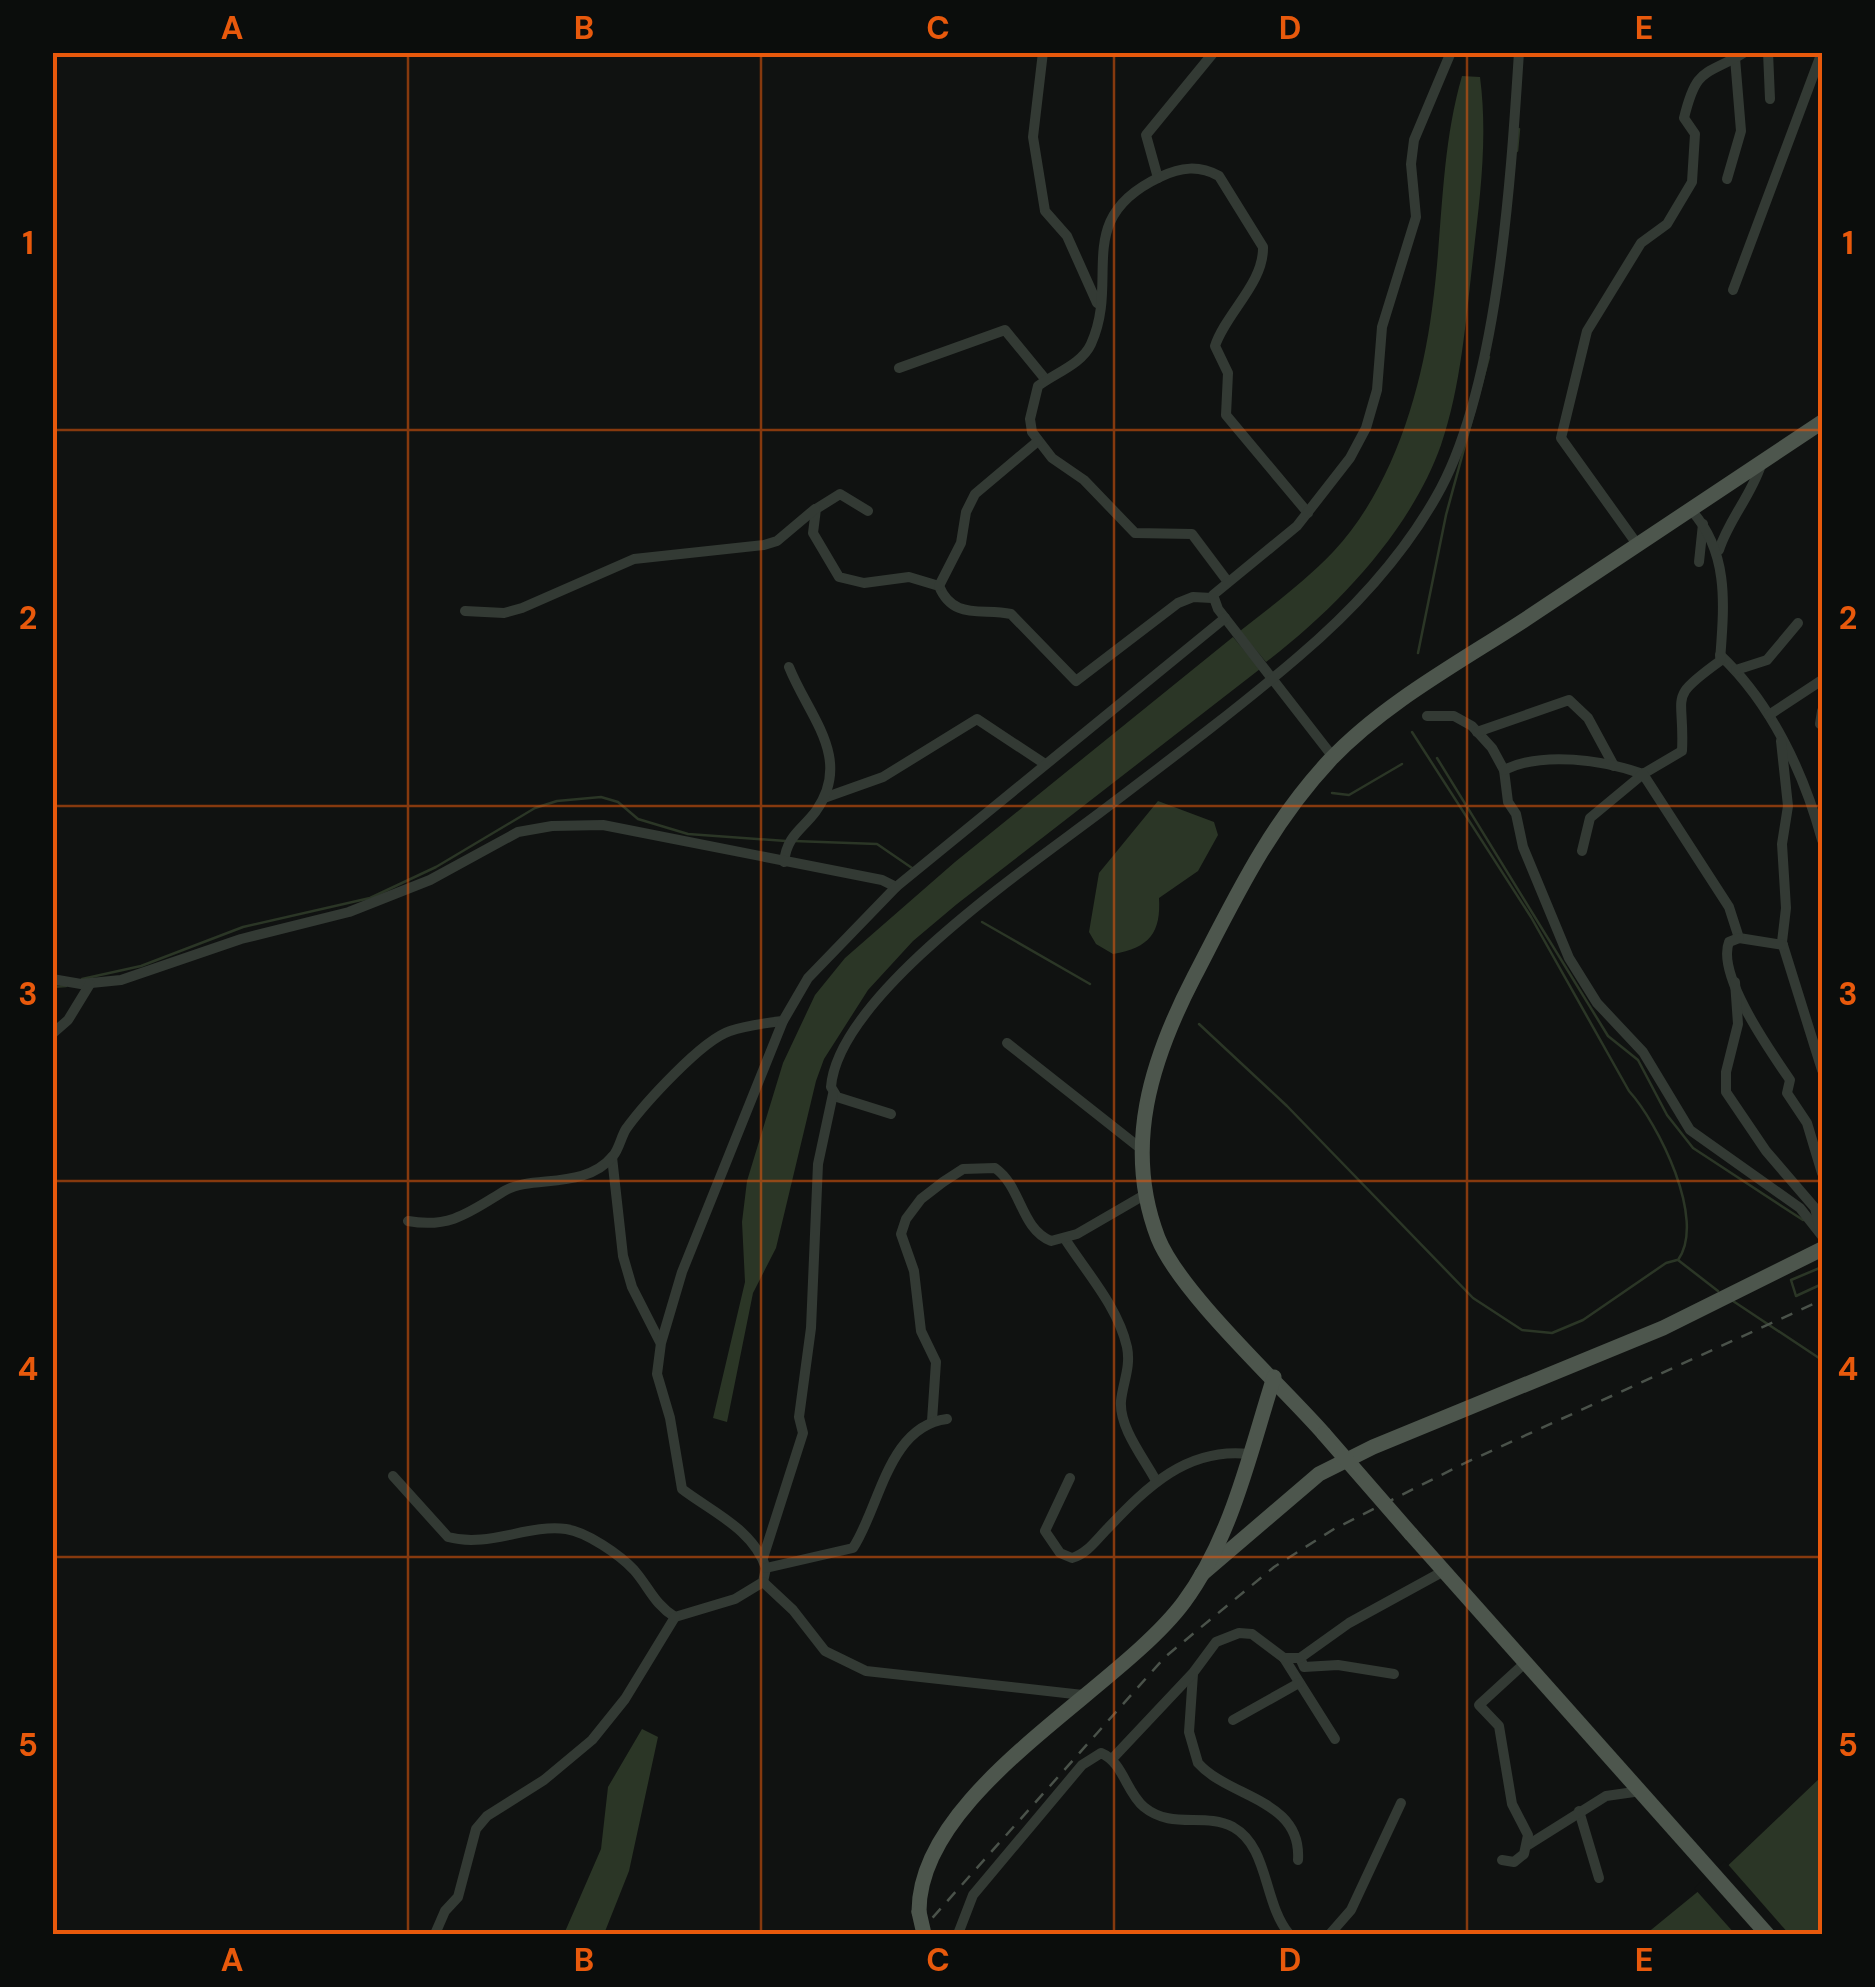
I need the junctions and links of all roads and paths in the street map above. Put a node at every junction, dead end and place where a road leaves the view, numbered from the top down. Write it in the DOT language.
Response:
graph roads {
  1 [pos="1042,52"];
  2 [pos="1214,52"];
  3 [pos="1451,52"];
  4 [pos="1520,52"];
  5 [pos="1768,52"];
  6 [pos="1822,52"];
  7 [pos="1740,55"];
  8 [pos="1770,99"];
  9 [pos="1158,178"];
  10 [pos="1727,179"];
  11 [pos="1733,290"];
  12 [pos="1100,308"];
  13 [pos="900,368"];
  14 [pos="1046,380"];
  15 [pos="1822,422"];
  16 [pos="1038,441"];
  17 [pos="1761,465"];
  18 [pos="816,509"];
  19 [pos="1691,510"];
  20 [pos="868,511"];
  21 [pos="1308,513"];
  22 [pos="1703,524"];
  23 [pos="1637,544"];
  24 [pos="1719,550"];
  25 [pos="1699,562"];
  26 [pos="1228,582"];
  27 [pos="939,586"];
  28 [pos="1212,598"];
  29 [pos="465,611"];
  30 [pos="1225,618"];
  31 [pos="1798,622"];
  32 [pos="1720,656"];
  33 [pos="790,666"];
  34 [pos="1736,670"];
  35 [pos="1270,676"];
  36 [pos="1822,680"];
  37 [pos="1822,711"];
  38 [pos="1768,715"];
  39 [pos="1427,716"];
  40 [pos="1820,724"];
  41 [pos="1477,732"];
  42 [pos="1782,741"];
  43 [pos="1333,756"];
  44 [pos="1046,764"];
  45 [pos="1614,766"];
  46 [pos="1504,770"];
  47 [pos="1644,774"];
  48 [pos="824,798"];
  49 [pos="1822,840"];
  50 [pos="1582,851"];
  51 [pos="784,862"];
  52 [pos="896,887"];
  53 [pos="1739,938"];
  54 [pos="1783,945"];
  55 [pos="52,979"];
  56 [pos="1734,982"];
  57 [pos="81,983"];
  58 [pos="783,1021"];
  59 [pos="52,1034"];
  60 [pos="1006,1043"];
  61 [pos="1822,1070"];
  62 [pos="833,1094"];
  63 [pos="891,1114"];
  64 [pos="1140,1148"];
  65 [pos="612,1158"];
  66 [pos="1822,1173"];
  67 [pos="1146,1194"];
  68 [pos="408,1221"];
  69 [pos="1822,1229"];
  70 [pos="1064,1239"];
  71 [pos="1822,1249"];
  72 [pos="661,1343"];
  73 [pos="1274,1376"];
  74 [pos="947,1420"];
  75 [pos="932,1421"];
  76 [pos="1248,1454"];
  77 [pos="393,1476"];
  78 [pos="1070,1478"];
  79 [pos="1155,1479"];
  80 [pos="764,1563"];
  81 [pos="1442,1572"];
  82 [pos="1202,1574"];
  83 [pos="763,1582"];
  84 [pos="675,1617"];
  85 [pos="1284,1658"];
  86 [pos="1300,1658"];
  87 [pos="1525,1664"];
  88 [pos="1193,1673"];
  89 [pos="1394,1674"];
  90 [pos="1299,1683"];
  91 [pos="1082,1695"];
  92 [pos="1233,1720"];
  93 [pos="1336,1739"];
  94 [pos="1112,1759"];
  95 [pos="1646,1796"];
  96 [pos="1401,1803"];
  97 [pos="1579,1811"];
  98 [pos="1528,1845"];
  99 [pos="1298,1860"];
  100 [pos="1502,1860"];
  101 [pos="1599,1878"];
  102 [pos="435,1934"];
  103 [pos="924,1934"];
  104 [pos="958,1934"];
  105 [pos="1289,1934"];
  106 [pos="1330,1934"];
  107 [pos="1767,1934"];
  1 -- 12 [label="street"];
  2 -- 9 [label="street"];
  3 -- 21 [label="street"];
  4 -- 35 [label="street"];
  5 -- 8 [label="street"];
  6 -- 11 [label="street"];
  7 -- 10 [label="street"];
  7 -- 23 [label="street"];
  9 -- 12 [label="street"];
  9 -- 21 [label="street"];
  12 -- 14 [label="street"];
  13 -- 14 [label="street"];
  14 -- 16 [label="street"];
  15 -- 17 [label="main road"];
  16 -- 26 [label="street"];
  16 -- 27 [label="street"];
  17 -- 19 [label="main road"];
  17 -- 24 [label="street"];
  18 -- 20 [label="street"];
  18 -- 27 [label="street"];
  18 -- 29 [label="street"];
  19 -- 22 [label="street"];
  19 -- 23 [label="main road"];
  21 -- 26 [label="street"];
  22 -- 24 [label="street"];
  22 -- 25 [label="street"];
  23 -- 43 [label="main road"];
  24 -- 32 [label="street"];
  26 -- 28 [label="street"];
  27 -- 28 [label="street"];
  28 -- 30 [label="street"];
  30 -- 35 [label="street"];
  30 -- 44 [label="street"];
  31 -- 34 [label="street"];
  32 -- 34 [label="street"];
  32 -- 47 [label="street"];
  33 -- 48 [label="street"];
  34 -- 38 [label="street"];
  35 -- 43 [label="street"];
  35 -- 62 [label="street"];
  36 -- 38 [label="street"];
  37 -- 40 [label="street"];
  38 -- 42 [label="street"];
  39 -- 41 [label="street"];
  41 -- 45 [label="street"];
  41 -- 46 [label="street"];
  42 -- 49 [label="street"];
  42 -- 54 [label="street"];
  43 -- 64 [label="main road"];
  44 -- 48 [label="street"];
  44 -- 52 [label="street"];
  45 -- 46 [label="street"];
  45 -- 47 [label="street"];
  46 -- 69 [label="street"];
  47 -- 50 [label="street"];
  47 -- 53 [label="street"];
  48 -- 51 [label="street"];
  51 -- 52 [label="street"];
  51 -- 57 [label="street"];
  52 -- 58 [label="street"];
  53 -- 54 [label="street"];
  53 -- 56 [label="street"];
  54 -- 61 [label="street"];
  55 -- 57 [label="street"];
  56 -- 66 [label="street"];
  56 -- 69 [label="street"];
  57 -- 59 [label="street"];
  58 -- 65 [label="street"];
  58 -- 72 [label="street"];
  60 -- 64 [label="street"];
  62 -- 63 [label="street"];
  62 -- 80 [label="street"];
  64 -- 67 [label="main road"];
  65 -- 68 [label="street"];
  65 -- 72 [label="street"];
  67 -- 70 [label="street"];
  67 -- 73 [label="main road"];
  70 -- 75 [label="street"];
  70 -- 79 [label="street"];
  71 -- 82 [label="main road"];
  72 -- 80 [label="street"];
  73 -- 76 [label="main road"];
  73 -- 81 [label="main road, bridge"];
  74 -- 75 [label="street"];
  75 -- 80 [label="street"];
  76 -- 79 [label="street"];
  76 -- 82 [label="main road"];
  77 -- 84 [label="street"];
  78 -- 79 [label="street"];
  80 -- 83 [label="street"];
  81 -- 86 [label="street"];
  81 -- 87 [label="main road"];
  82 -- 91 [label="main road"];
  83 -- 84 [label="street"];
  83 -- 91 [label="street"];
  84 -- 102 [label="street"];
  85 -- 86 [label="street"];
  85 -- 88 [label="street"];
  85 -- 90 [label="street"];
  86 -- 89 [label="street"];
  87 -- 95 [label="main road"];
  87 -- 98 [label="street"];
  88 -- 94 [label="street"];
  88 -- 99 [label="street"];
  90 -- 92 [label="street"];
  90 -- 93 [label="street"];
  91 -- 103 [label="main road, bridge"];
  94 -- 104 [label="street"];
  94 -- 105 [label="street"];
  95 -- 97 [label="street"];
  95 -- 107 [label="main road"];
  96 -- 106 [label="street"];
  97 -- 98 [label="street"];
  97 -- 101 [label="street"];
  98 -- 100 [label="street"];
}
